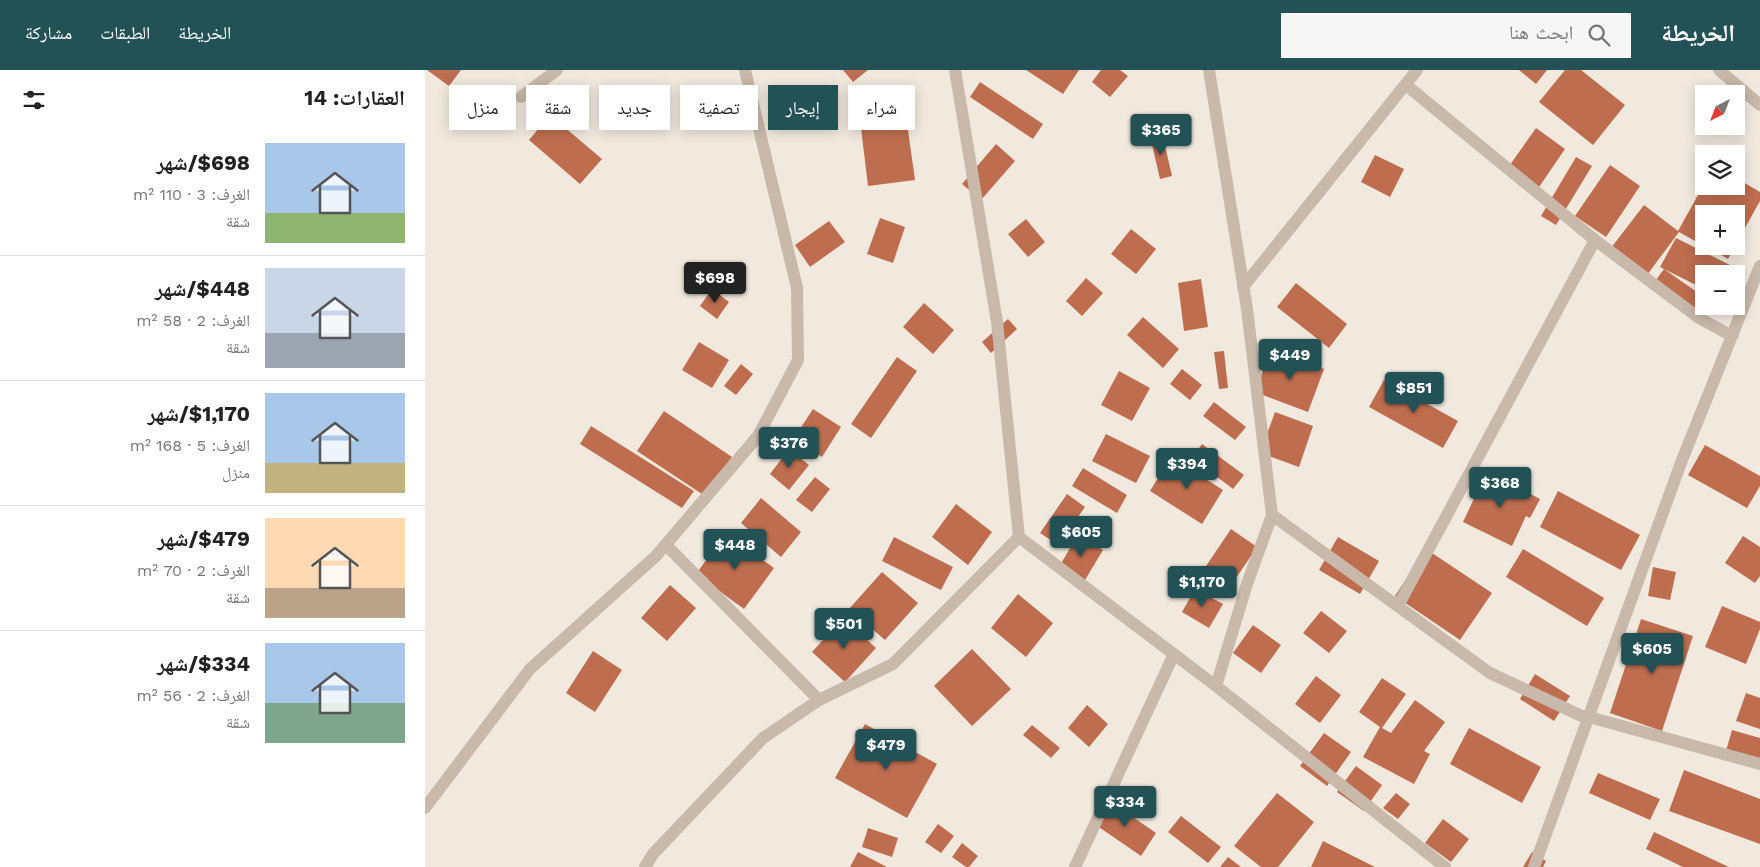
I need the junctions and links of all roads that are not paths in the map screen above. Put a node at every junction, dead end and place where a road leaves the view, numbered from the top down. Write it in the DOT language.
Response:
graph roads {
  1 [pos="557,70"];
  2 [pos="745,70"];
  3 [pos="955,70"];
  4 [pos="1209,70"];
  5 [pos="1417,70"];
  6 [pos="1719,70"];
  7 [pos="1406,85"];
  8 [pos="521,97"];
  9 [pos="1760,106"];
  10 [pos="1595,240"];
  11 [pos="1760,266"];
  12 [pos="1243,287"];
  13 [pos="1732,336"];
  14 [pos="1272,515"];
  15 [pos="1019,537"];
  16 [pos="665,545"];
  17 [pos="1398,606"];
  18 [pos="1174,654"];
  19 [pos="1217,686"];
  20 [pos="819,700"];
  21 [pos="1588,719"];
  22 [pos="1760,764"];
  23 [pos="425,808"];
  24 [pos="645,867"];
  25 [pos="1075,867"];
  26 [pos="1445,867"];
  27 [pos="1534,867"];
  1 -- 8 [label="street"];
  2 -- 16 [label="street"];
  3 -- 15 [label="street"];
  4 -- 12 [label="street"];
  5 -- 7 [label="street"];
  6 -- 9 [label="street"];
  7 -- 10 [label="street"];
  7 -- 12 [label="street"];
  10 -- 13 [label="street"];
  10 -- 17 [label="street"];
  11 -- 13 [label="street"];
  12 -- 14 [label="street"];
  13 -- 21 [label="street"];
  14 -- 17 [label="street"];
  14 -- 19 [label="street"];
  15 -- 18 [label="street"];
  15 -- 20 [label="street"];
  16 -- 20 [label="street"];
  16 -- 23 [label="street"];
  17 -- 21 [label="street"];
  18 -- 19 [label="street"];
  18 -- 25 [label="street"];
  19 -- 26 [label="street"];
  20 -- 24 [label="street"];
  21 -- 22 [label="street"];
  21 -- 27 [label="street"];
}
